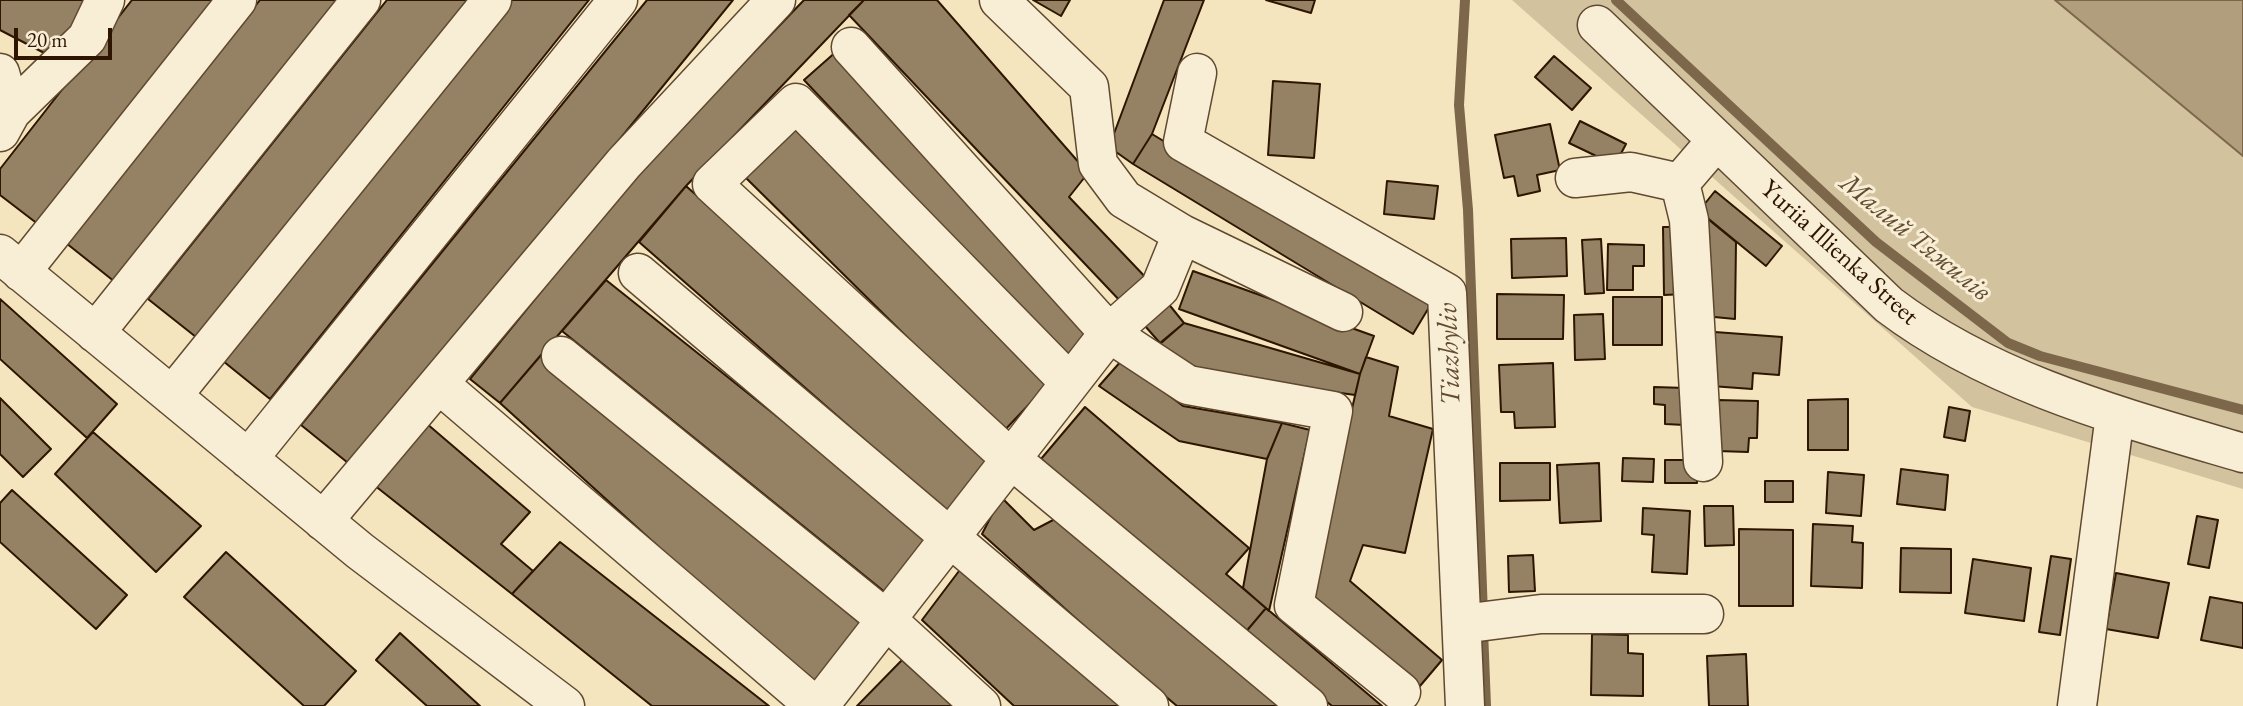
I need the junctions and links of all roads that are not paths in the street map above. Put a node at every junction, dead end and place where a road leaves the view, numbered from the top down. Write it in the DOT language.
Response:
graph roads {
  1 [pos="105,0"];
  2 [pos="116,0"];
  3 [pos="237,0"];
  4 [pos="361,0"];
  5 [pos="492,0"];
  6 [pos="618,0"];
  7 [pos="776,0"];
  8 [pos="999,0"];
  9 [pos="1597,26"];
  10 [pos="87,38"];
  11 [pos="851,47"];
  12 [pos="0,73"];
  13 [pos="1197,74"];
  14 [pos="5,122"];
  15 [pos="1716,141"];
  16 [pos="1575,178"];
  17 [pos="1680,183"];
  18 [pos="1182,234"];
  19 [pos="11,263"];
  20 [pos="638,273"];
  21 [pos="1343,312"];
  22 [pos="95,332"];
  23 [pos="1109,333"];
  24 [pos="561,356"];
  25 [pos="1070,383"];
  26 [pos="439,384"];
  27 [pos="172,396"];
  28 [pos="2115,415"];
  29 [pos="2243,453"];
  30 [pos="248,459"];
  31 [pos="1011,459"];
  32 [pos="1703,462"];
  33 [pos="323,521"];
  34 [pos="951,537"];
  35 [pos="1704,614"];
  36 [pos="887,620"];
  37 [pos="1480,622"];
  38 [pos="1401,692"];
  39 [pos="565,706"];
  40 [pos="817,706"];
  41 [pos="981,706"];
  42 [pos="1149,706"];
  43 [pos="1308,706"];
  44 [pos="1465,706"];
  45 [pos="2077,706"];
  1 -- 10 [label="street"];
  2 -- 10 [label="street"];
  3 -- 19 [label="street"];
  4 -- 22 [label="street"];
  5 -- 27 [label="street"];
  6 -- 30 [label="street"];
  7 -- 26 [label="street"];
  8 -- 18 [label="street"];
  9 -- 15 [label="street, Yuriia Illienka Street"];
  10 -- 14 [label="street"];
  11 -- 23 [label="street"];
  12 -- 14 [label="street"];
  13 -- 37 [label="street"];
  15 -- 17 [label="street"];
  15 -- 28 [label="street, Yuriia Illienka Street"];
  16 -- 17 [label="street"];
  17 -- 32 [label="street"];
  18 -- 21 [label="street"];
  18 -- 23 [label="street"];
  19 -- 22 [label="street"];
  20 -- 34 [label="street"];
  22 -- 27 [label="street"];
  23 -- 25 [label="street"];
  23 -- 38 [label="street"];
  24 -- 36 [label="street"];
  25 -- 31 [label="street"];
  25 -- 31 [label="street"];
  26 -- 33 [label="street"];
  26 -- 40 [label="street"];
  27 -- 30 [label="street"];
  28 -- 29 [label="street, Yuriia Illienka Street"];
  28 -- 45 [label="street"];
  30 -- 33 [label="street"];
  31 -- 34 [label="street"];
  31 -- 43 [label="street"];
  33 -- 39 [label="street"];
  34 -- 36 [label="street"];
  34 -- 42 [label="street"];
  35 -- 37 [label="street"];
  36 -- 40 [label="street"];
  36 -- 41 [label="street"];
  37 -- 44 [label="street"];
}
